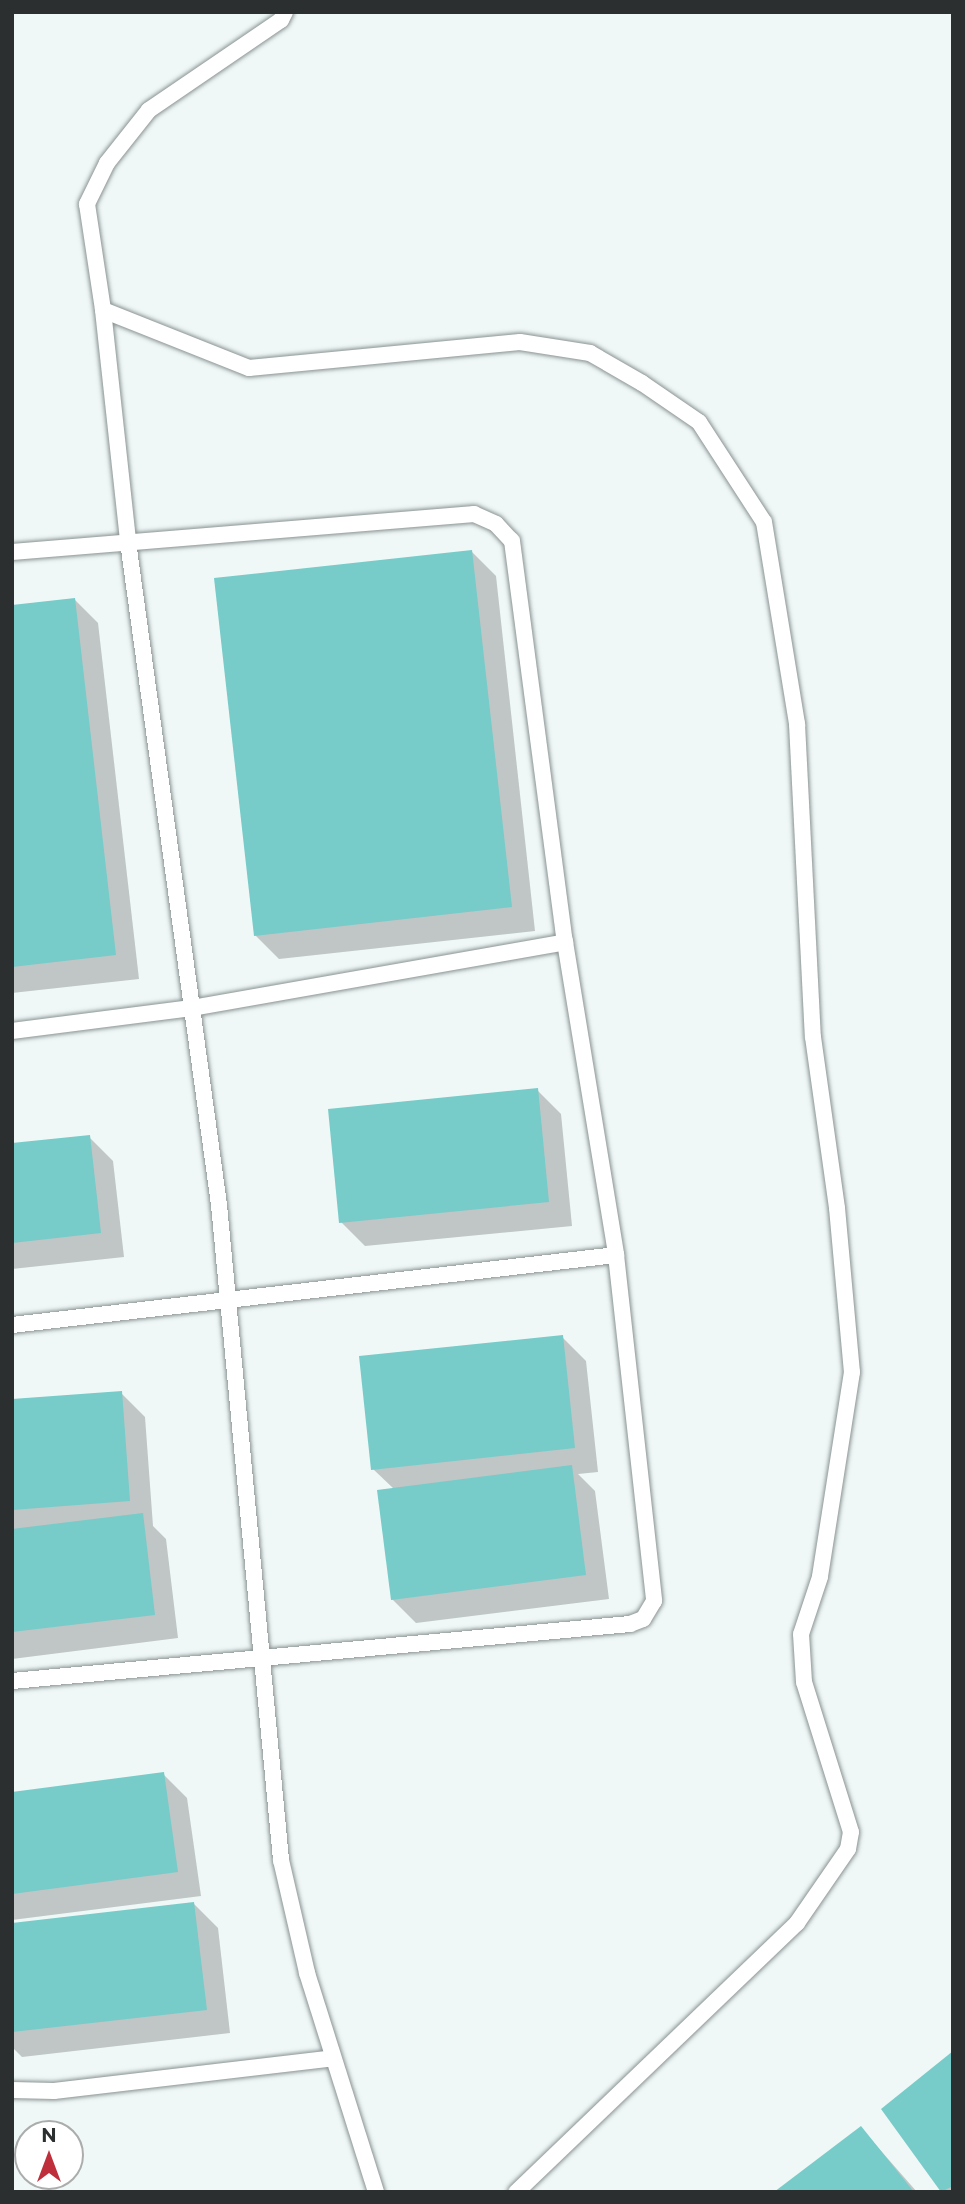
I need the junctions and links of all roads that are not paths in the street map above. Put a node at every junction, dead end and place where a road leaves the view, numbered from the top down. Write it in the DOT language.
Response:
graph roads {
  1 [pos="285,12"];
  2 [pos="103,310"];
  3 [pos="128,542"];
  4 [pos="12,552"];
  5 [pos="565,942"];
  6 [pos="192,1008"];
  7 [pos="12,1031"];
  8 [pos="616,1255"];
  9 [pos="228,1298"];
  10 [pos="12,1325"];
  11 [pos="264,1657"];
  12 [pos="12,1681"];
  13 [pos="333,2058"];
  14 [pos="12,2090"];
  15 [pos="376,2192"];
  16 [pos="516,2192"];
  1 -- 2 [label="lane"];
  2 -- 3 [label="lane"];
  2 -- 16 [label="lane"];
  3 -- 4 [label="lane"];
  3 -- 5 [label="lane"];
  3 -- 6 [label="lane"];
  5 -- 6 [label="lane"];
  5 -- 8 [label="lane"];
  6 -- 7 [label="lane"];
  6 -- 9 [label="lane"];
  8 -- 9 [label="lane"];
  8 -- 11 [label="lane"];
  9 -- 10 [label="lane"];
  9 -- 11 [label="lane"];
  11 -- 12 [label="lane"];
  11 -- 13 [label="lane"];
  13 -- 14 [label="lane"];
  13 -- 15 [label="lane"];
}
